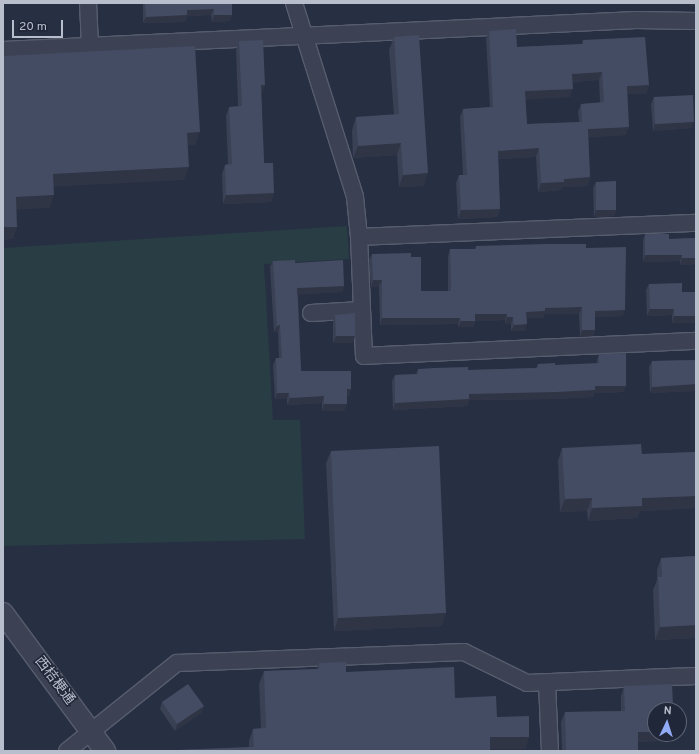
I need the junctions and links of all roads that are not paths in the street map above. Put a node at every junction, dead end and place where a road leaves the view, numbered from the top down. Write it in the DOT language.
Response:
graph roads {
  1 [pos="88,3"];
  2 [pos="294,3"];
  3 [pos="696,20"];
  4 [pos="303,37"];
  5 [pos="90,46"];
  6 [pos="3,50"];
  7 [pos="696,223"];
  8 [pos="359,236"];
  9 [pos="361,310"];
  10 [pos="311,313"];
  11 [pos="696,341"];
  12 [pos="3,613"];
  13 [pos="696,676"];
  14 [pos="547,683"];
  15 [pos="92,732"];
  16 [pos="67,751"];
  17 [pos="104,751"];
  18 [pos="550,751"];
  1 -- 5 [label="street"];
  2 -- 4 [label="street"];
  3 -- 4 [label="street"];
  4 -- 5 [label="street"];
  4 -- 8 [label="street"];
  5 -- 6 [label="street"];
  7 -- 8 [label="street"];
  8 -- 9 [label="street"];
  9 -- 10 [label="street"];
  9 -- 11 [label="street"];
  12 -- 15 [label="street, 西桔梗通"];
  13 -- 14 [label="street"];
  14 -- 15 [label="street"];
  14 -- 18 [label="street"];
  15 -- 16 [label="street"];
  15 -- 17 [label="street, 西桔梗通"];
}
